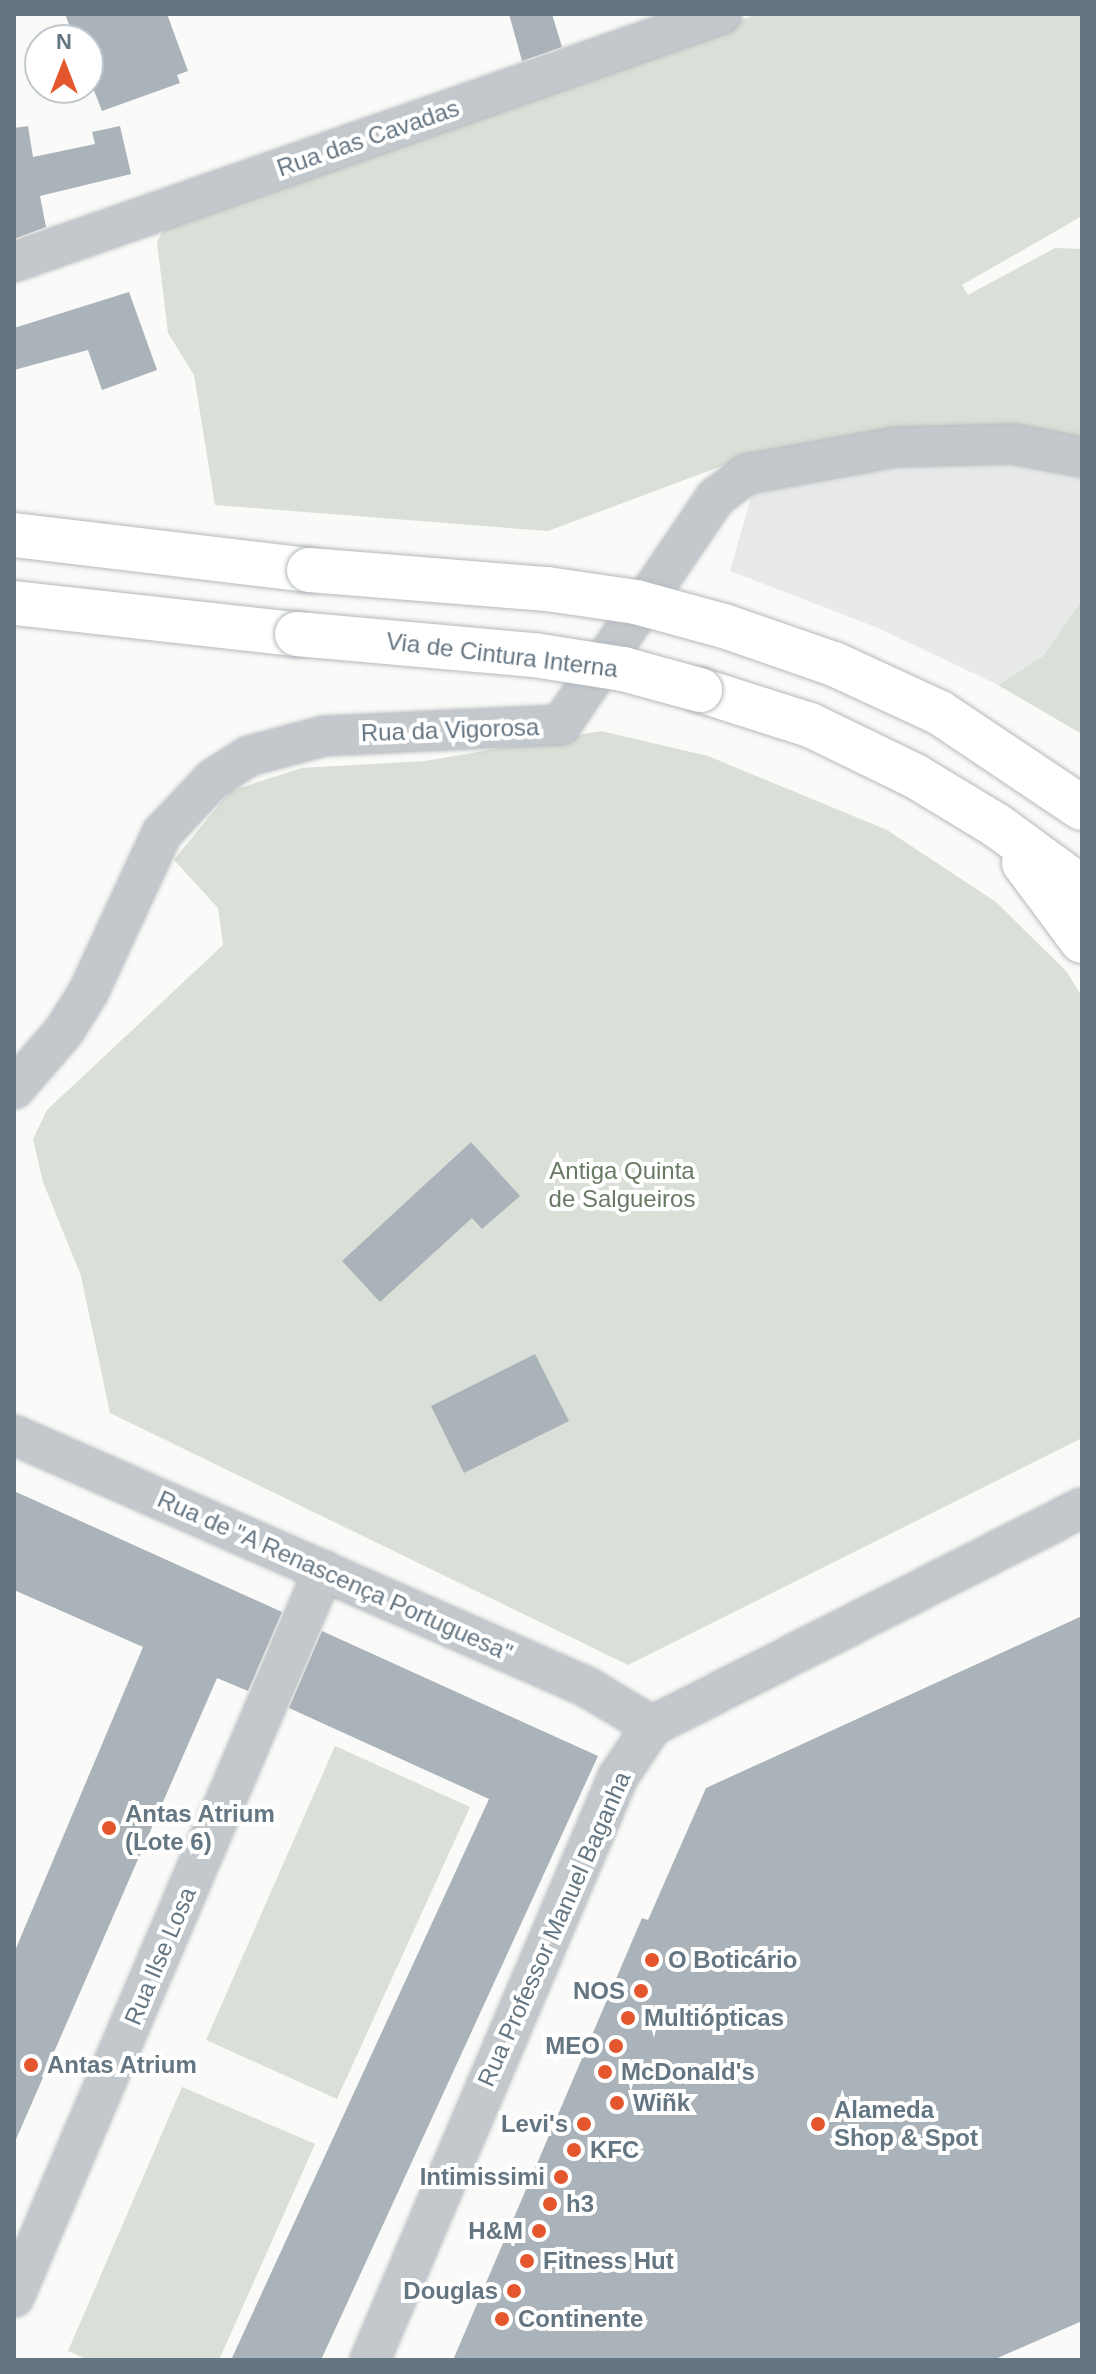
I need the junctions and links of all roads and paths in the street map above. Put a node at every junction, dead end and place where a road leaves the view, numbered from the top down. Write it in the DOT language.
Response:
graph roads {
  1 [pos="722,14"];
  2 [pos="14,262"];
  3 [pos="1082,457"];
  4 [pos="14,535"];
  5 [pos="14,603"];
  6 [pos="1082,808"];
  7 [pos="996,825"];
  8 [pos="1082,888"];
  9 [pos="1082,941"];
  10 [pos="14,1089"];
  11 [pos="14,1435"];
  12 [pos="1082,1508"];
  13 [pos="324,1570"];
  14 [pos="652,1726"];
  15 [pos="14,2297"];
  16 [pos="370,2360"];
  1 -- 2 [label="street, Rua das Cavadas"];
  3 -- 10 [label="street, Rua da Vigorosa"];
  4 -- 6 [label="highway, bridge"];
  5 -- 7 [label="highway, Via de Cintura Interna, bridge"];
  7 -- 8 [label="highway, Via de Cintura Interna"];
  7 -- 9 [label="highway"];
  11 -- 13 [label="street, Rua de \"A Renascença Portuguesa\""];
  12 -- 14 [label="street, Rua Professor Manuel Baganha"];
  13 -- 14 [label="street, Rua de \"A Renascença Portuguesa\""];
  13 -- 15 [label="street, Rua Ilse Losa"];
  14 -- 16 [label="street, Rua Professor Manuel Baganha"];
}
